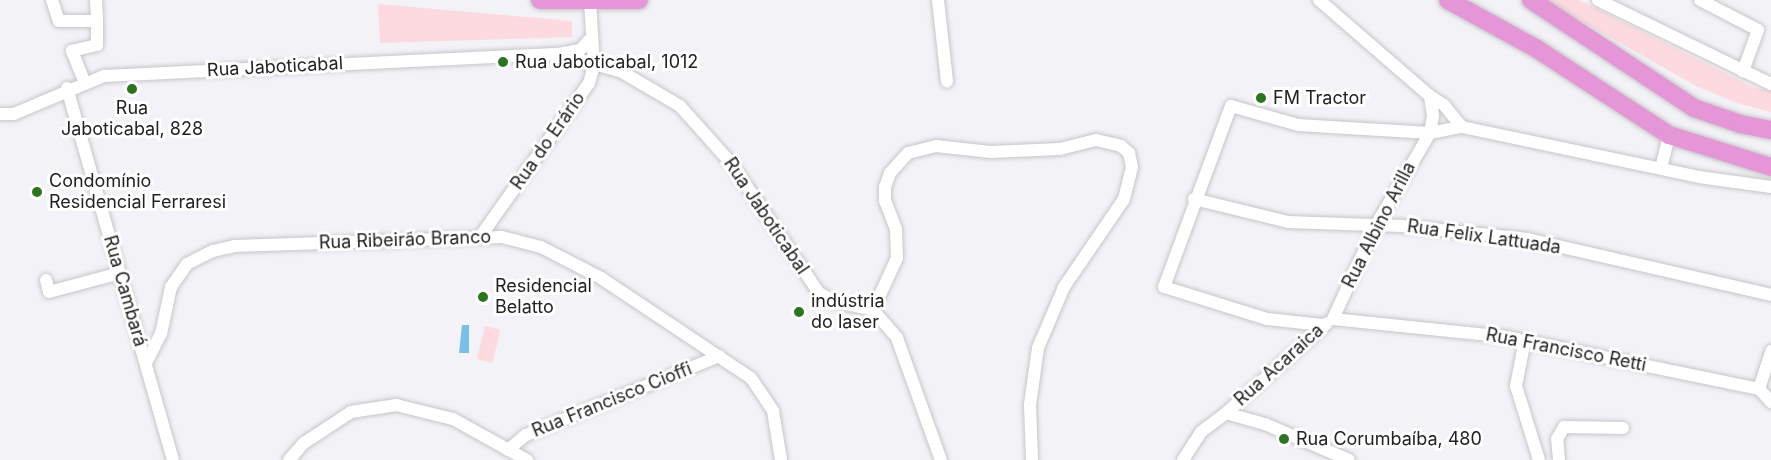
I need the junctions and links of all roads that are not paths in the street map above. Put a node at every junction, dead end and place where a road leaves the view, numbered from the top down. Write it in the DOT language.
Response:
graph roads {
  1 [pos="52,0"];
  2 [pos="96,0"];
  3 [pos="540,0"];
  4 [pos="639,0"];
  5 [pos="939,0"];
  6 [pos="1318,0"];
  7 [pos="1448,0"];
  8 [pos="1531,0"];
  9 [pos="1599,0"];
  10 [pos="1700,0"];
  11 [pos="590,1"];
  12 [pos="97,21"];
  13 [pos="592,37"];
  14 [pos="559,54"];
  15 [pos="594,66"];
  16 [pos="1743,71"];
  17 [pos="84,81"];
  18 [pos="947,82"];
  19 [pos="1771,84"];
  20 [pos="67,88"];
  21 [pos="1430,96"];
  22 [pos="0,114"];
  23 [pos="1462,127"];
  24 [pos="1771,130"];
  25 [pos="1430,133"];
  26 [pos="1669,135"];
  27 [pos="1771,167"];
  28 [pos="1661,168"];
  29 [pos="1771,187"];
  30 [pos="1194,199"];
  31 [pos="1376,225"];
  32 [pos="480,237"];
  33 [pos="120,273"];
  34 [pos="46,280"];
  35 [pos="1771,295"];
  36 [pos="873,310"];
  37 [pos="1328,322"];
  38 [pos="1525,340"];
  39 [pos="1771,351"];
  40 [pos="720,356"];
  41 [pos="146,363"];
  42 [pos="1759,389"];
  43 [pos="1771,402"];
  44 [pos="1226,413"];
  45 [pos="1623,428"];
  46 [pos="508,450"];
  47 [pos="173,460"];
  48 [pos="289,460"];
  49 [pos="527,460"];
  50 [pos="781,460"];
  51 [pos="941,460"];
  52 [pos="1032,460"];
  53 [pos="1183,460"];
  54 [pos="1349,460"];
  55 [pos="1539,460"];
  56 [pos="1559,460"];
  1 -- 12 [label="street"];
  2 -- 12 [label="street"];
  3 -- 11 [label="highway"];
  4 -- 11 [label="highway"];
  5 -- 18 [label="street"];
  6 -- 21 [label="street"];
  7 -- 26 [label="highway"];
  8 -- 24 [label="highway"];
  9 -- 16 [label="street"];
  10 -- 16 [label="street"];
  11 -- 13 [label="street, Rua do Erário"];
  12 -- 17 [label="street"];
  13 -- 14 [label="street, Rua Jaboticabal"];
  13 -- 15 [label="street, Rua do Erário"];
  14 -- 15 [label="street, Rua Jaboticabal"];
  14 -- 17 [label="street, Rua Jaboticabal"];
  15 -- 32 [label="street, Rua do Erário"];
  15 -- 36 [label="street, Rua Jaboticabal"];
  16 -- 19 [label="street"];
  17 -- 20 [label="street, Rua Jaboticabal"];
  20 -- 22 [label="street, Rua Jaboticabal"];
  20 -- 33 [label="street, Rua Cambará"];
  21 -- 23 [label="street"];
  21 -- 25 [label="street"];
  23 -- 25 [label="street"];
  23 -- 28 [label="street"];
  25 -- 30 [label="street"];
  25 -- 31 [label="street, Rua Albino Arilla"];
  26 -- 27 [label="highway"];
  26 -- 28 [label="street"];
  28 -- 29 [label="street"];
  30 -- 31 [label="street, Rua Felix Lattuada"];
  30 -- 37 [label="street, Rua Francisco Retti"];
  31 -- 35 [label="street, Rua Felix Lattuada"];
  31 -- 37 [label="street, Rua Albino Arilla"];
  32 -- 40 [label="street, Rua Ribeirão Branco"];
  32 -- 41 [label="street, Rua Ribeirão Branco"];
  33 -- 34 [label="street"];
  33 -- 41 [label="street, Rua Cambará"];
  36 -- 51 [label="street"];
  36 -- 52 [label="street"];
  37 -- 38 [label="street, Rua Francisco Retti"];
  37 -- 44 [label="street, Rua Acaraica"];
  38 -- 42 [label="street, Rua Francisco Retti"];
  38 -- 55 [label="street"];
  39 -- 42 [label="street"];
  40 -- 46 [label="street, Rua Francisco Cioffi"];
  40 -- 50 [label="street, Rua Ribeirão Branco"];
  41 -- 47 [label="street, Rua Cambará"];
  42 -- 43 [label="street"];
  44 -- 53 [label="street, Rua Acaraica"];
  44 -- 54 [label="street"];
  45 -- 56 [label="street"];
  46 -- 48 [label="street"];
  46 -- 49 [label="street"];
}
